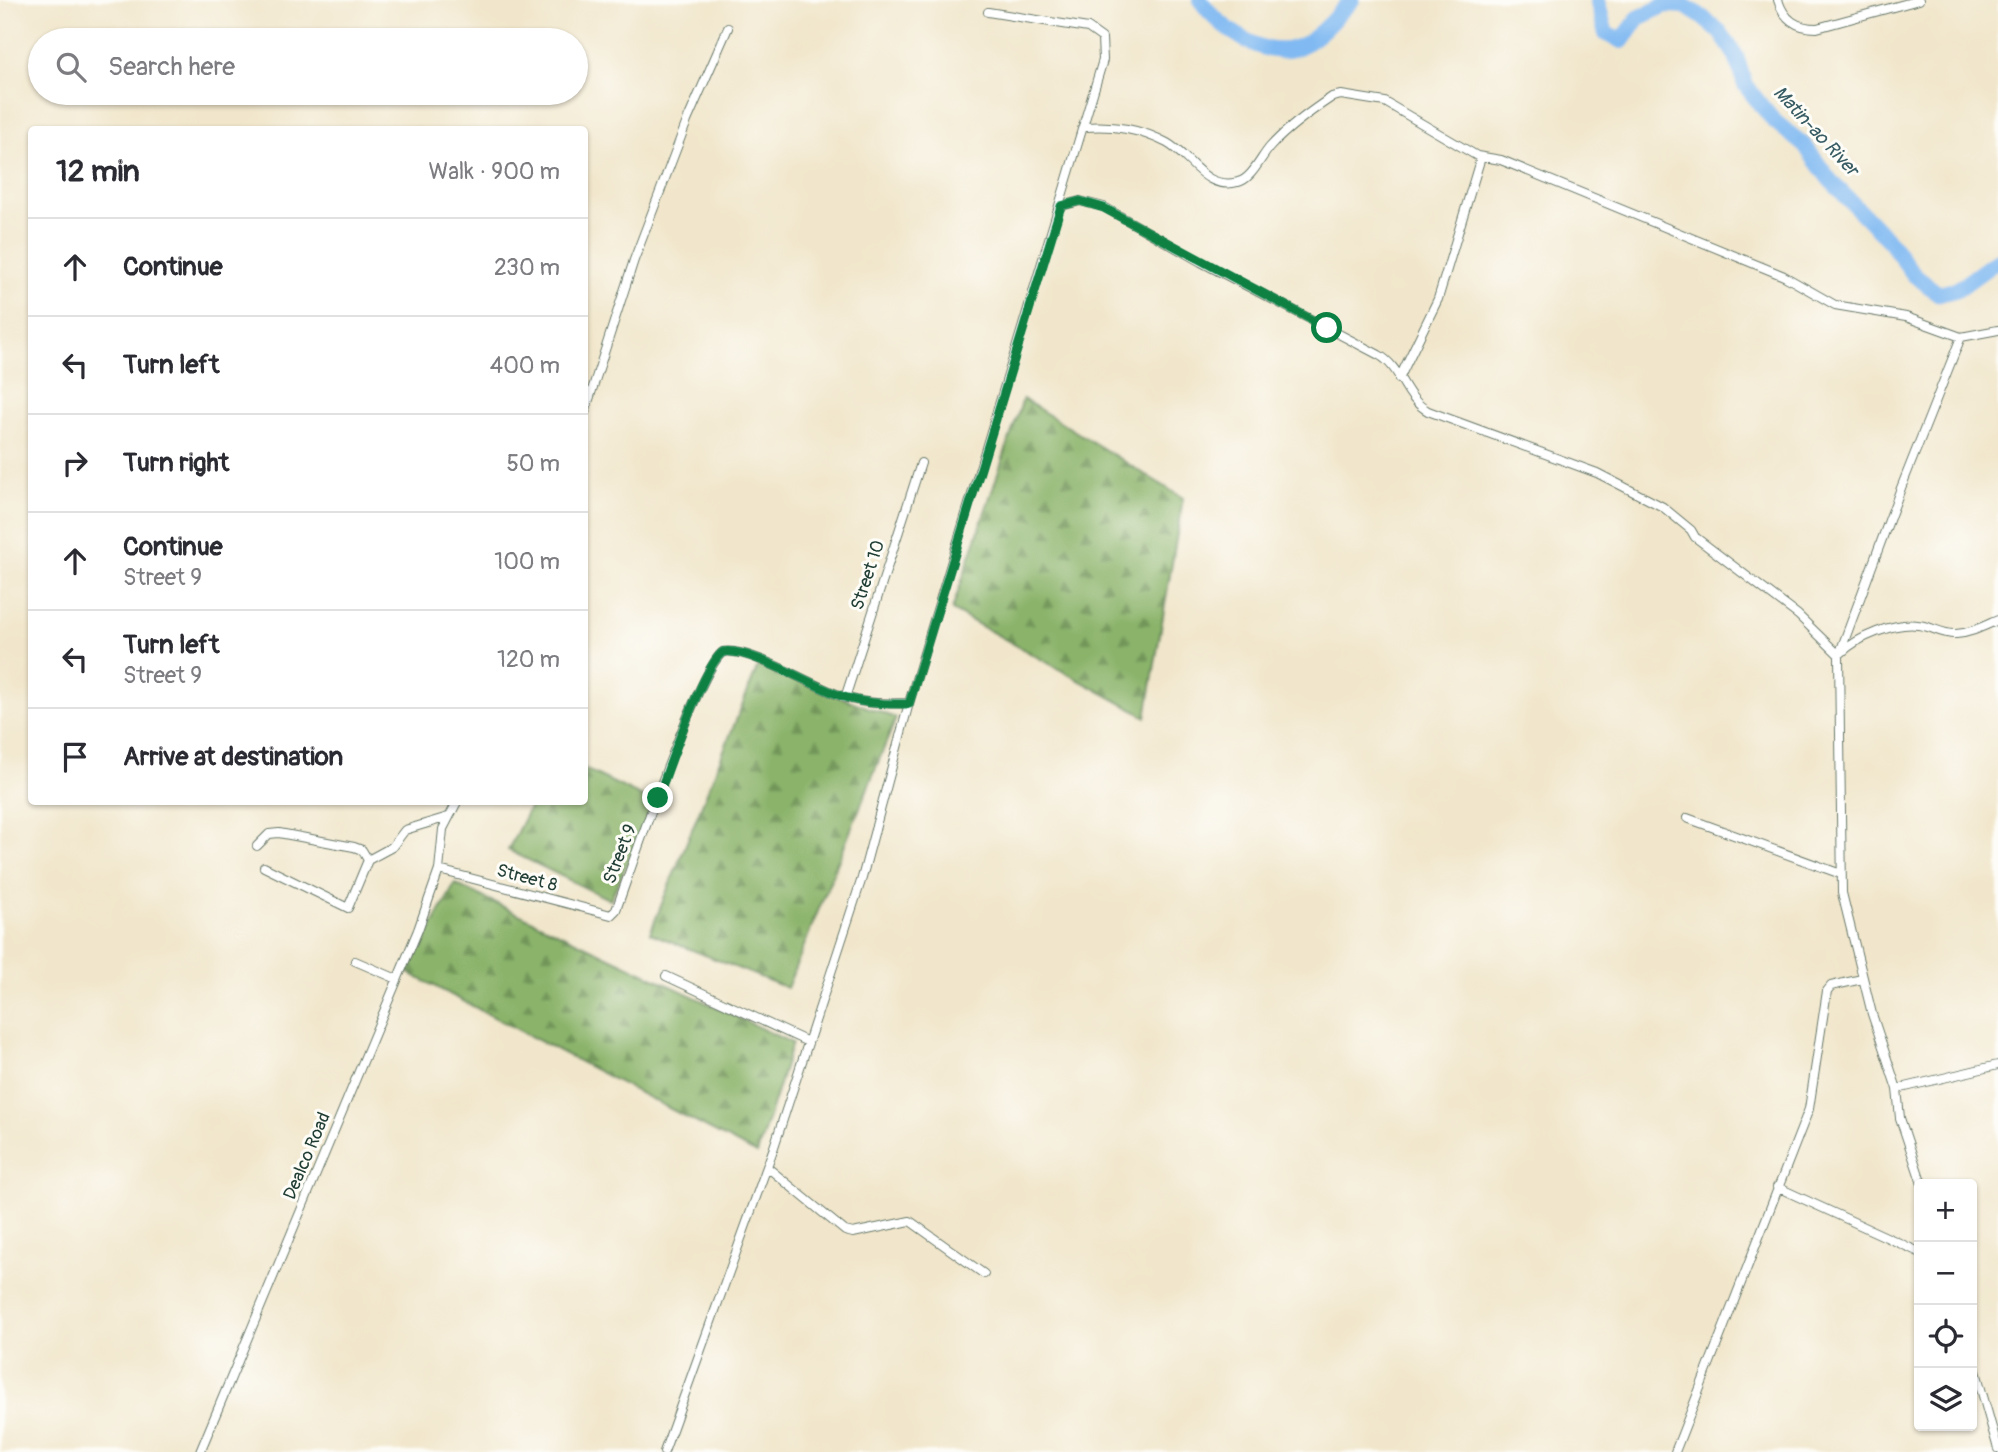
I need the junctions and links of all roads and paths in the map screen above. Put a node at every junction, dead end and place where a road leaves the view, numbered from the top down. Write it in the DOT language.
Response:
graph roads {
  1 [pos="1778,0"];
  2 [pos="1919,0"];
  3 [pos="988,12"];
  4 [pos="728,28"];
  5 [pos="1085,127"];
  6 [pos="1481,157"];
  7 [pos="1061,206"];
  8 [pos="1998,330"];
  9 [pos="1961,337"];
  10 [pos="1399,379"];
  11 [pos="588,403"];
  12 [pos="921,463"];
  13 [pos="1998,620"];
  14 [pos="1839,655"];
  15 [pos="845,698"];
  16 [pos="909,704"];
  17 [pos="455,805"];
  18 [pos="449,815"];
  19 [pos="1687,818"];
  20 [pos="257,846"];
  21 [pos="368,860"];
  22 [pos="264,867"];
  23 [pos="439,870"];
  24 [pos="1841,874"];
  25 [pos="607,916"];
  26 [pos="355,961"];
  27 [pos="666,976"];
  28 [pos="397,979"];
  29 [pos="1862,979"];
  30 [pos="808,1042"];
  31 [pos="1998,1065"];
  32 [pos="1897,1089"];
  33 [pos="767,1167"];
  34 [pos="1920,1179"];
  35 [pos="1776,1187"];
  36 [pos="1914,1250"];
  37 [pos="984,1274"];
  38 [pos="1975,1368"];
  39 [pos="1998,1450"];
  40 [pos="200,1452"];
  41 [pos="664,1452"];
  42 [pos="1675,1452"];
  1 -- 2 [label="street"];
  3 -- 5 [label="street"];
  4 -- 11 [label="street"];
  5 -- 6 [label="street"];
  5 -- 7 [label="street"];
  6 -- 9 [label="street"];
  6 -- 10 [label="street"];
  7 -- 10 [label="street"];
  7 -- 16 [label="street"];
  8 -- 9 [label="street"];
  9 -- 14 [label="street"];
  10 -- 14 [label="street"];
  12 -- 15 [label="street, Street 10"];
  13 -- 14 [label="street"];
  14 -- 24 [label="street"];
  15 -- 16 [label="street"];
  15 -- 25 [label="street, Street 9"];
  16 -- 30 [label="street"];
  17 -- 18 [label="street, Dealco Road"];
  18 -- 21 [label="street"];
  18 -- 23 [label="street, Dealco Road"];
  19 -- 24 [label="street"];
  20 -- 21 [label="street"];
  21 -- 22 [label="street"];
  23 -- 25 [label="street, Street 8"];
  23 -- 28 [label="street, Dealco Road"];
  24 -- 29 [label="street"];
  26 -- 28 [label="street"];
  27 -- 30 [label="street"];
  28 -- 40 [label="street, Dealco Road"];
  29 -- 32 [label="street"];
  29 -- 35 [label="street"];
  30 -- 33 [label="street"];
  31 -- 32 [label="street"];
  32 -- 34 [label="street"];
  33 -- 37 [label="street"];
  33 -- 41 [label="street"];
  35 -- 36 [label="street"];
  35 -- 42 [label="street"];
  38 -- 39 [label="street"];
}
